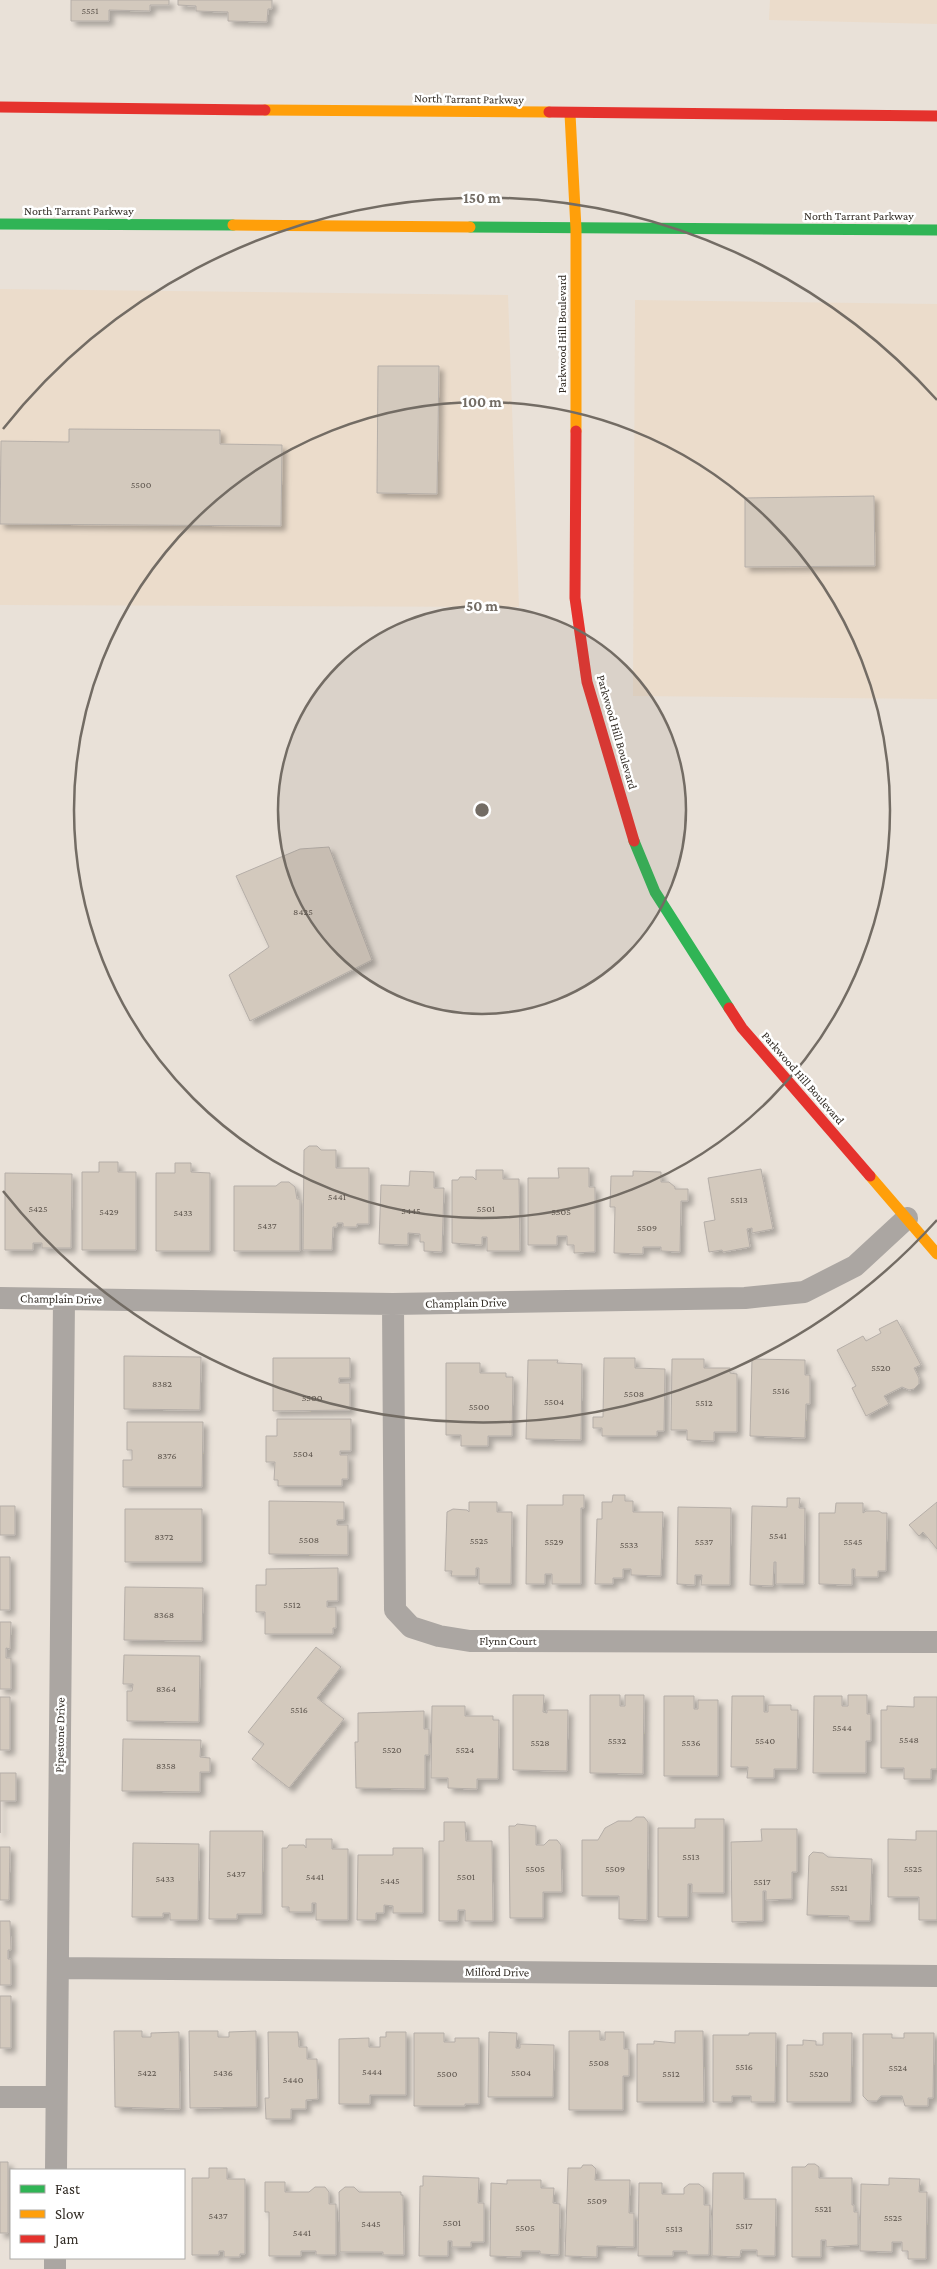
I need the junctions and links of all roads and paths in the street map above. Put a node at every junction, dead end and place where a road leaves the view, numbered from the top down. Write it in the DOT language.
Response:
graph roads {
  1 [pos="0,107"];
  2 [pos="570,114"];
  3 [pos="937,116"];
  4 [pos="0,224"];
  5 [pos="576,228"];
  6 [pos="937,230"];
  7 [pos="906,1218"];
  8 [pos="937,1254"];
  9 [pos="0,1298"];
  10 [pos="64,1299"];
  11 [pos="393,1304"];
  12 [pos="937,1642"];
  13 [pos="58,1968"];
  14 [pos="937,1976"];
  15 [pos="0,2097"];
  16 [pos="56,2097"];
  17 [pos="56,2169"];
  1 -- 2 [label="main road, North Tarrant Parkway"];
  2 -- 3 [label="main road, North Tarrant Parkway"];
  2 -- 5 [label="main road, Parkwood Hill Boulevard"];
  4 -- 5 [label="main road, North Tarrant Parkway"];
  5 -- 6 [label="main road, North Tarrant Parkway"];
  5 -- 7 [label="main road, Parkwood Hill Boulevard"];
  7 -- 8 [label="main road, Parkwood Hill Boulevard"];
  7 -- 11 [label="street, Champlain Drive"];
  9 -- 10 [label="street, Champlain Drive"];
  10 -- 11 [label="street, Champlain Drive"];
  10 -- 13 [label="street, Pipestone Drive"];
  11 -- 12 [label="street, Flynn Court"];
  13 -- 14 [label="street, Milford Drive"];
  13 -- 16 [label="street, Pipestone Drive"];
  15 -- 16 [label="street"];
  16 -- 17 [label="street, Pipestone Drive"];
}
